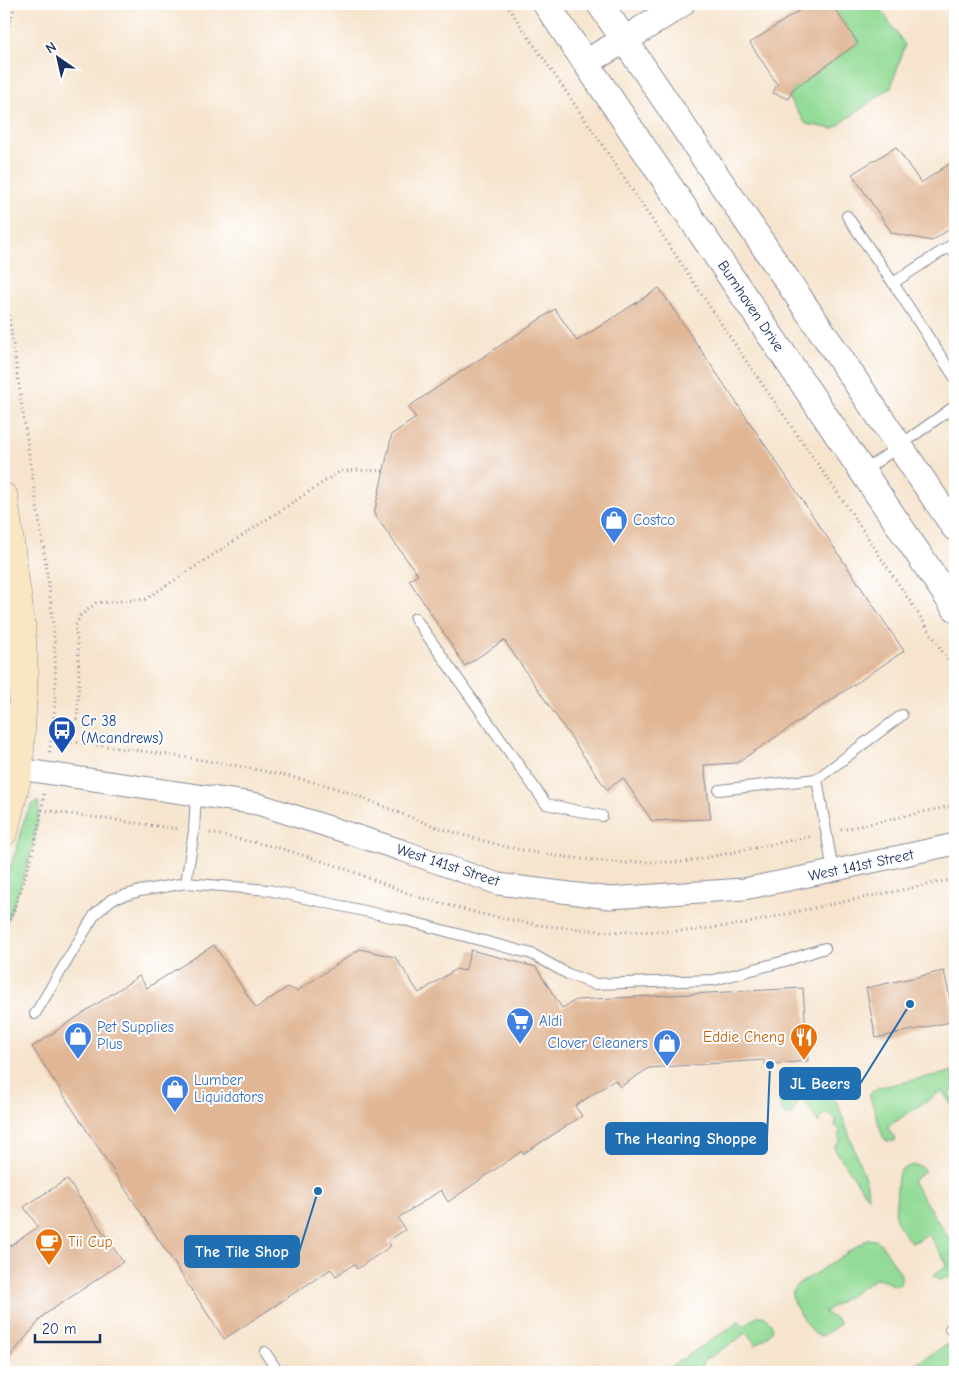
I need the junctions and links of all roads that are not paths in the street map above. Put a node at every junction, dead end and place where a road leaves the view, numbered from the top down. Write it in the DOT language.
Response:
graph roads {
  1 [pos="546,4"];
  2 [pos="600,4"];
  3 [pos="681,4"];
  4 [pos="625,40"];
  5 [pos="586,62"];
  6 [pos="847,216"];
  7 [pos="955,254"];
  8 [pos="893,283"];
  9 [pos="955,378"];
  10 [pos="955,406"];
  11 [pos="900,446"];
  12 [pos="863,472"];
  13 [pos="4,497"];
  14 [pos="955,528"];
  15 [pos="955,608"];
  16 [pos="415,618"];
  17 [pos="902,715"];
  18 [pos="11,769"];
  19 [pos="817,779"];
  20 [pos="718,790"];
  21 [pos="196,795"];
  22 [pos="602,816"];
  23 [pos="4,832"];
  24 [pos="955,844"];
  25 [pos="833,871"];
  26 [pos="186,883"];
  27 [pos="825,948"];
  28 [pos="35,1014"];
  29 [pos="265,1352"];
  30 [pos="278,1372"];
  1 -- 5 [label="street, Burnhaven Drive"];
  2 -- 4 [label="street"];
  3 -- 4 [label="street"];
  4 -- 5 [label="street"];
  4 -- 11 [label="street"];
  5 -- 12 [label="street, Burnhaven Drive"];
  6 -- 8 [label="lane"];
  7 -- 8 [label="lane"];
  8 -- 9 [label="lane"];
  10 -- 11 [label="lane"];
  11 -- 12 [label="lane"];
  11 -- 14 [label="street"];
  12 -- 15 [label="street, Burnhaven Drive"];
  13 -- 18 [label="main road"];
  16 -- 22 [label="lane"];
  17 -- 19 [label="lane"];
  18 -- 21 [label="street, West 141st Street"];
  18 -- 23 [label="main road"];
  19 -- 20 [label="lane"];
  19 -- 25 [label="lane"];
  21 -- 25 [label="street, West 141st Street"];
  21 -- 26 [label="lane"];
  24 -- 25 [label="street, West 141st Street"];
  26 -- 27 [label="lane"];
  26 -- 28 [label="lane"];
  29 -- 30 [label="lane"];
}
